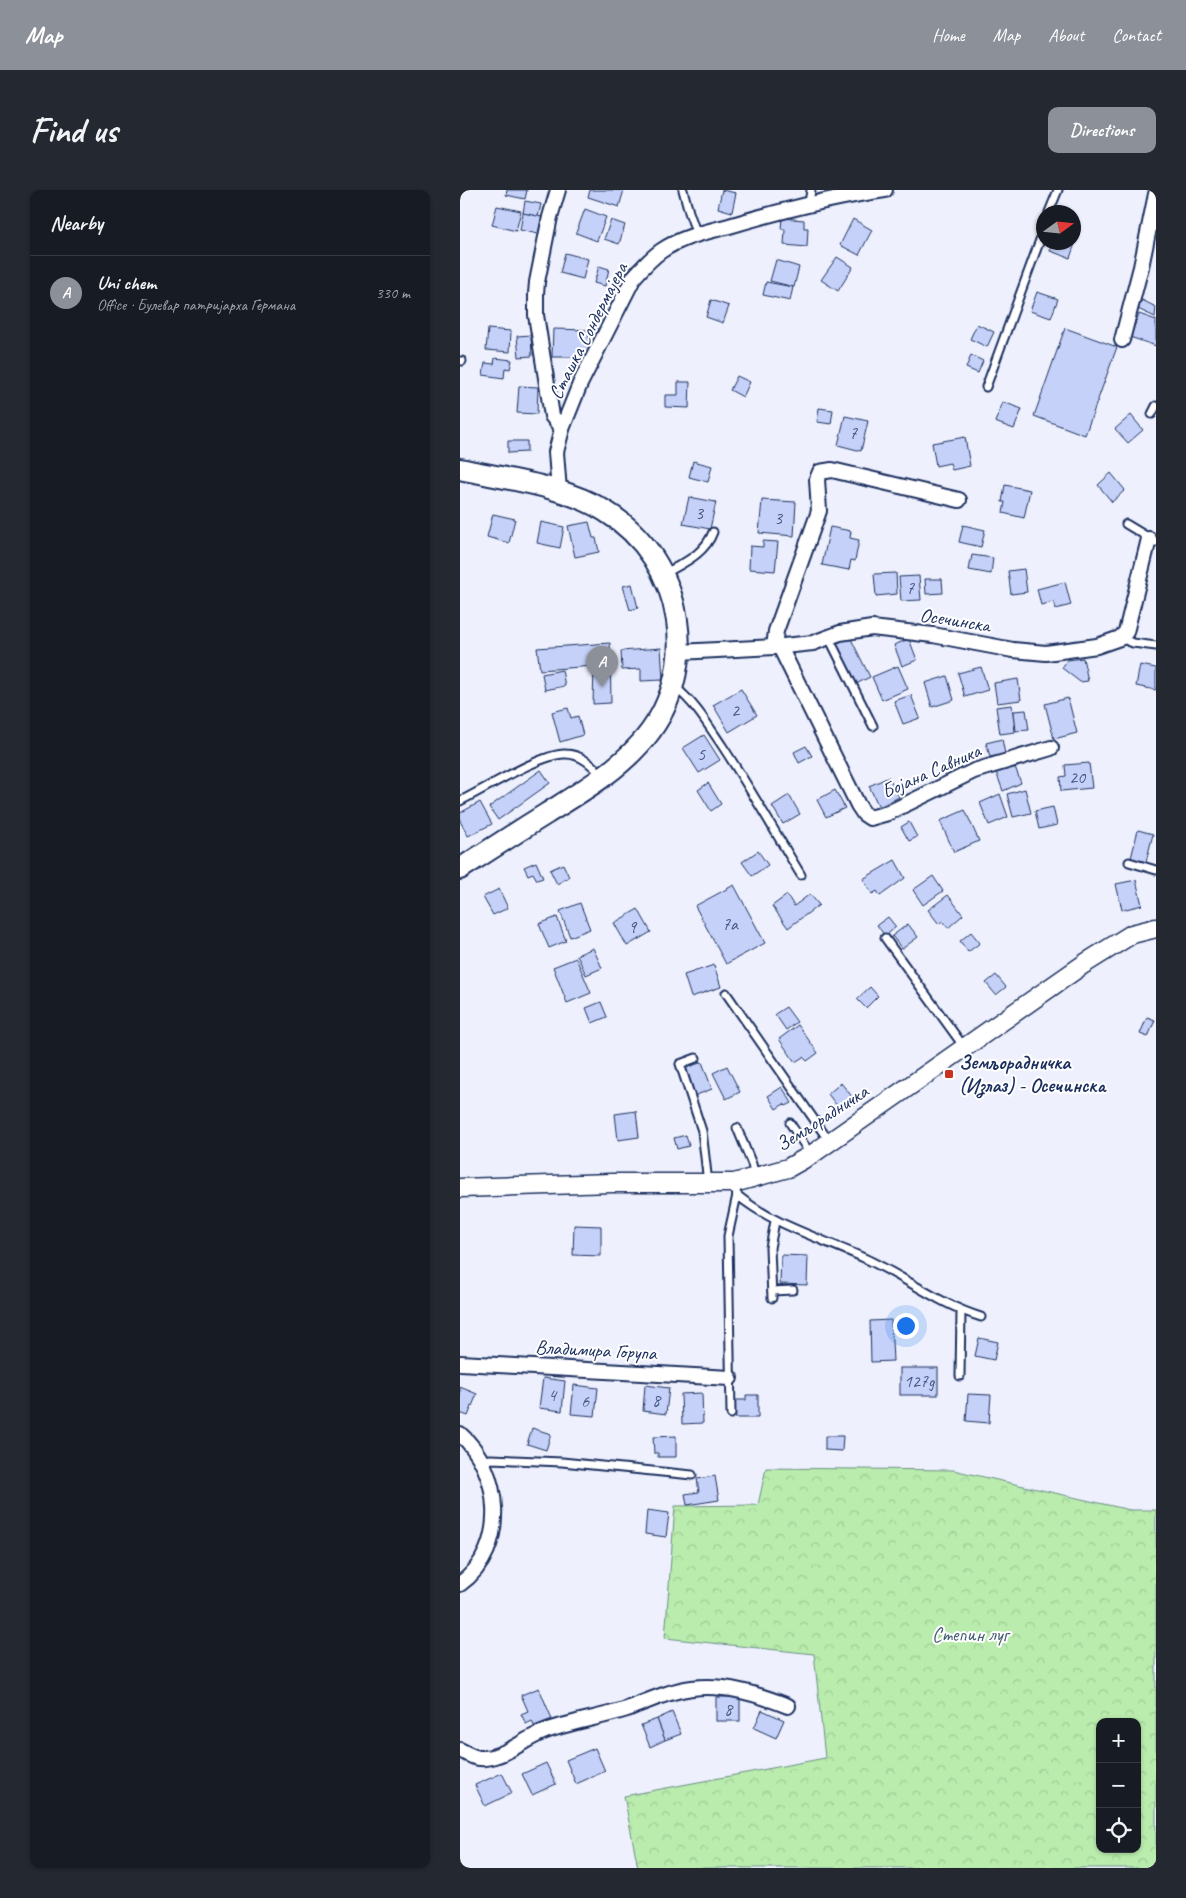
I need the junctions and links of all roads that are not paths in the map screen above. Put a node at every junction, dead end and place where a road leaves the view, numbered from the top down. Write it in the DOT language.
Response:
graph roads {
  1 [pos="558,190"];
  2 [pos="683,190"];
  3 [pos="885,190"];
  4 [pos="1058,190"];
  5 [pos="1156,194"];
  6 [pos="810,197"];
  7 [pos="1052,205"];
  8 [pos="697,235"];
  9 [pos="1036,250"];
  10 [pos="1122,340"];
  11 [pos="986,387"];
  12 [pos="1156,406"];
  13 [pos="1152,414"];
  14 [pos="562,429"];
  15 [pos="460,469"];
  16 [pos="558,491"];
  17 [pos="959,500"];
  18 [pos="1126,524"];
  19 [pos="712,532"];
  20 [pos="1153,540"];
  21 [pos="663,574"];
  22 [pos="829,638"];
  23 [pos="1120,638"];
  24 [pos="1156,646"];
  25 [pos="777,647"];
  26 [pos="679,652"];
  27 [pos="674,686"];
  28 [pos="873,726"];
  29 [pos="1051,748"];
  30 [pos="604,777"];
  31 [pos="460,801"];
  32 [pos="1129,862"];
  33 [pos="460,869"];
  34 [pos="1156,870"];
  35 [pos="801,875"];
  36 [pos="1156,928"];
  37 [pos="885,938"];
  38 [pos="726,992"];
  39 [pos="964,1048"];
  40 [pos="696,1058"];
  41 [pos="790,1123"];
  42 [pos="737,1128"];
  43 [pos="829,1142"];
  44 [pos="811,1155"];
  45 [pos="755,1178"];
  46 [pos="708,1183"];
  47 [pos="460,1188"];
  48 [pos="735,1189"];
  49 [pos="775,1221"];
  50 [pos="793,1290"];
  51 [pos="962,1311"];
  52 [pos="981,1317"];
  53 [pos="460,1363"];
  54 [pos="960,1376"];
  55 [pos="730,1378"];
  56 [pos="731,1414"];
  57 [pos="460,1434"];
  58 [pos="482,1460"];
  59 [pos="692,1475"];
  60 [pos="460,1584"];
  61 [pos="788,1706"];
  62 [pos="460,1750"];
  1 -- 14 [label="street"];
  2 -- 8 [label="lane"];
  3 -- 6 [label="street, Сташка Сондермајера"];
  4 -- 7 [label="lane"];
  5 -- 10 [label="street"];
  6 -- 8 [label="street, Сташка Сондермајера"];
  8 -- 14 [label="street, Сташка Сондермајера"];
  9 -- 11 [label="lane"];
  12 -- 13 [label="lane"];
  14 -- 16 [label="street, Сташка Сондермајера"];
  15 -- 16 [label="main road"];
  16 -- 21 [label="main road"];
  17 -- 25 [label="street"];
  18 -- 20 [label="lane"];
  19 -- 21 [label="lane"];
  20 -- 23 [label="street"];
  21 -- 26 [label="main road"];
  22 -- 23 [label="street, Осечинска"];
  22 -- 25 [label="street, Осечинска"];
  22 -- 28 [label="lane"];
  23 -- 24 [label="lane"];
  25 -- 26 [label="street, Осечинска"];
  25 -- 29 [label="street, Бојана Савника"];
  26 -- 27 [label="main road"];
  27 -- 30 [label="main road"];
  27 -- 35 [label="lane"];
  30 -- 31 [label="lane"];
  30 -- 33 [label="main road"];
  32 -- 34 [label="lane"];
  36 -- 39 [label="street, Земљорадничка"];
  37 -- 39 [label="lane"];
  38 -- 43 [label="lane"];
  39 -- 43 [label="street, Земљорадничка"];
  40 -- 46 [label="lane"];
  41 -- 44 [label="lane"];
  42 -- 45 [label="lane"];
  43 -- 44 [label="street, Земљорадничка"];
  44 -- 45 [label="street, Земљорадничка"];
  45 -- 48 [label="street, Земљорадничка"];
  46 -- 47 [label="street, Земљорадничка"];
  46 -- 48 [label="street, Земљорадничка"];
  48 -- 49 [label="lane"];
  48 -- 55 [label="lane"];
  49 -- 50 [label="lane"];
  49 -- 51 [label="lane"];
  51 -- 52 [label="lane"];
  51 -- 54 [label="lane"];
  53 -- 55 [label="street, Владимира Горупа"];
  55 -- 56 [label="lane"];
  57 -- 58 [label="street"];
  58 -- 59 [label="lane"];
  58 -- 60 [label="street"];
  61 -- 62 [label="street"];
}
